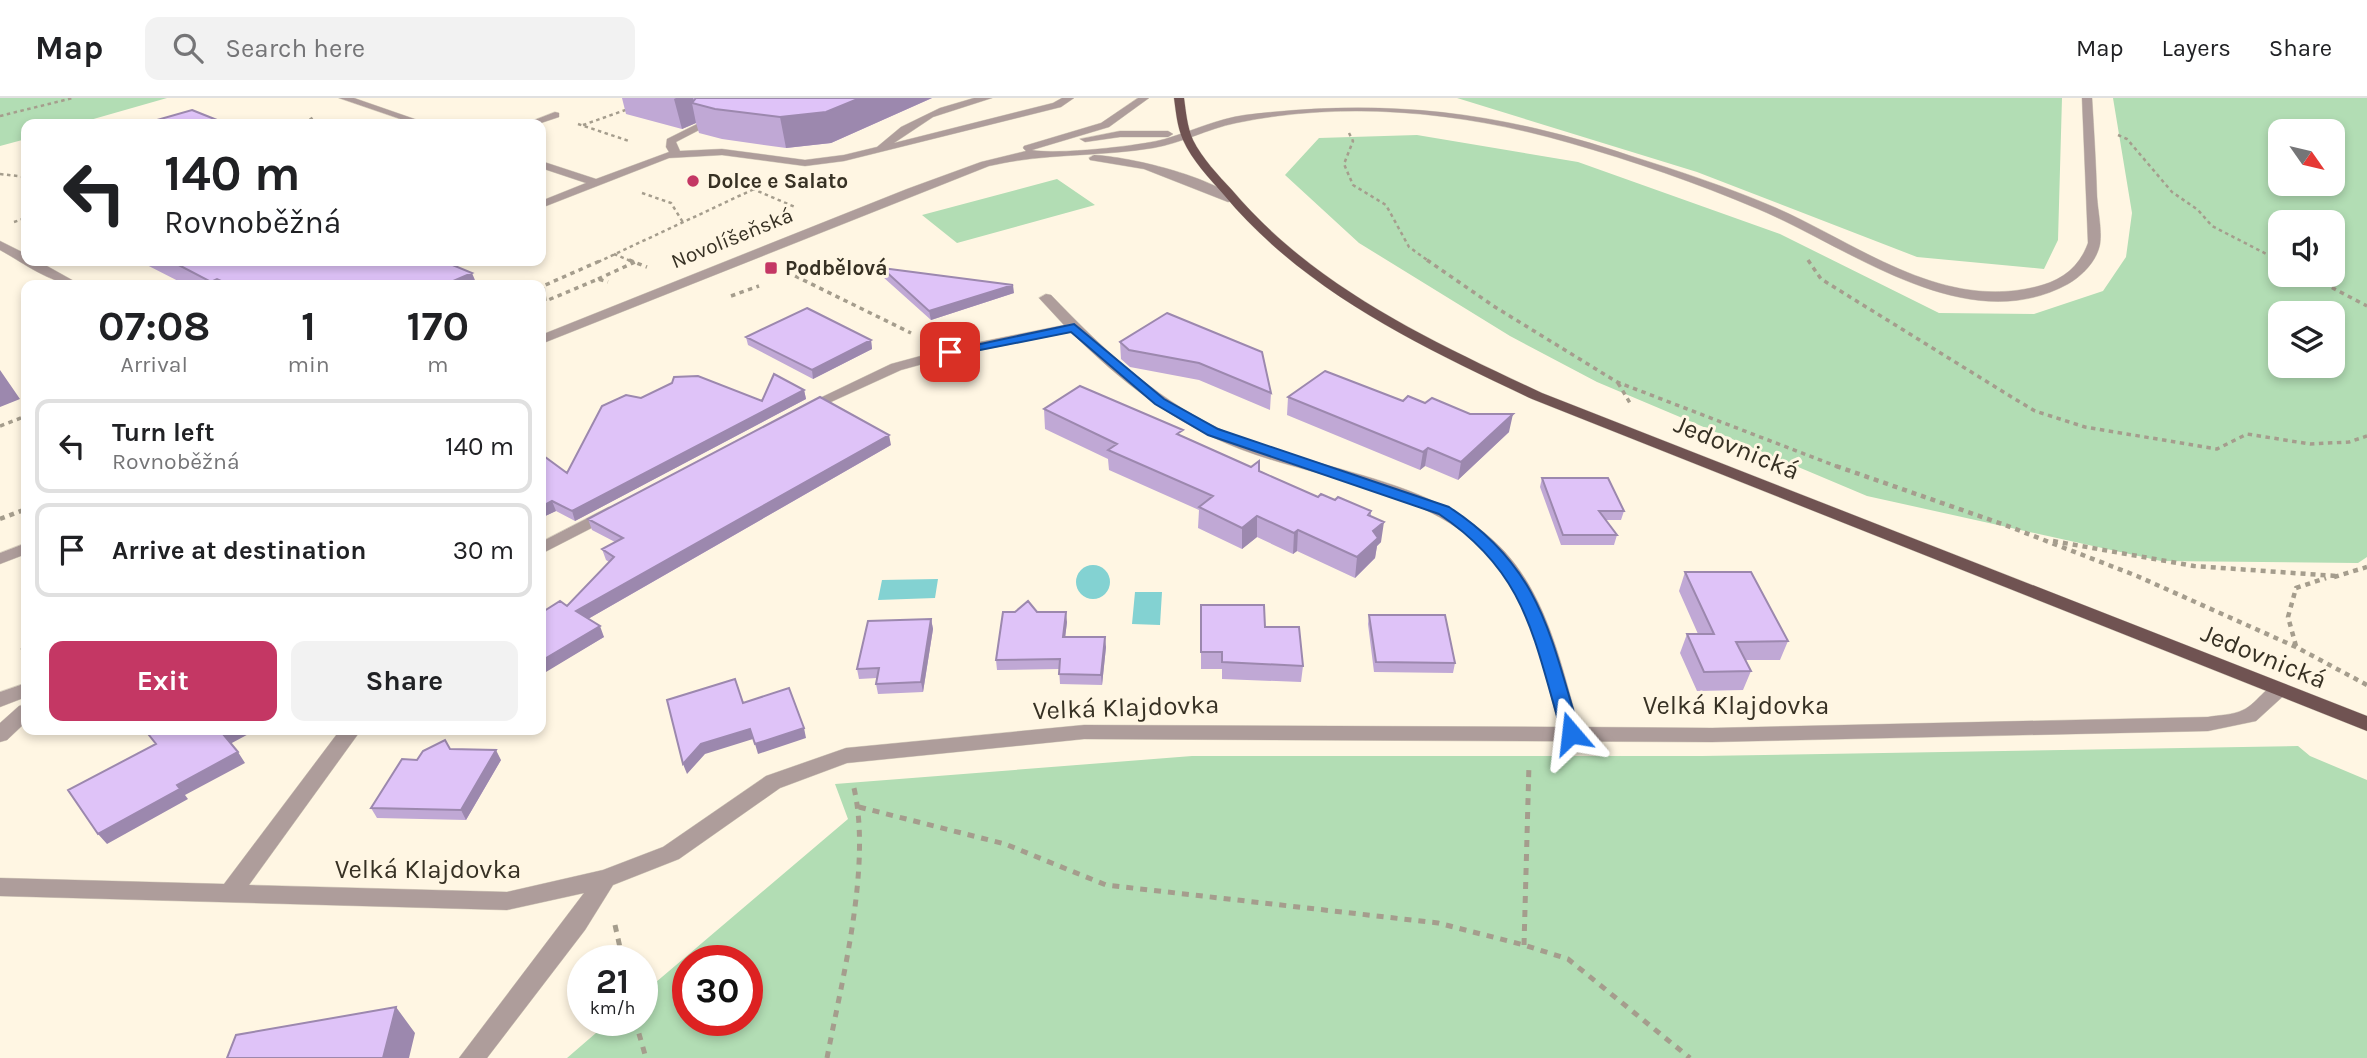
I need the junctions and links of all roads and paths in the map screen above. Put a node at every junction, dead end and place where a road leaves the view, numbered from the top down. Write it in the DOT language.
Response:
graph roads {
  1 [pos="73,98"];
  2 [pos="344,98"];
  3 [pos="987,98"];
  4 [pos="1069,98"];
  5 [pos="1144,98"];
  6 [pos="1179,98"];
  7 [pos="2087,98"];
  8 [pos="632,107"];
  9 [pos="1338,110"];
  10 [pos="555,115"];
  11 [pos="0,116"];
  12 [pos="315,116"];
  13 [pos="311,119"];
  14 [pos="409,119"];
  15 [pos="543,119"];
  16 [pos="2089,119"];
  17 [pos="582,125"];
  18 [pos="697,127"];
  19 [pos="1186,135"];
  20 [pos="881,149"];
  21 [pos="677,154"];
  22 [pos="985,164"];
  23 [pos="546,165"];
  24 [pos="0,174"];
  25 [pos="21,176"];
  26 [pos="600,181"];
  27 [pos="755,189"];
  28 [pos="1232,200"];
  29 [pos="546,203"];
  30 [pos="1784,216"];
  31 [pos="684,225"];
  32 [pos="0,245"];
  33 [pos="614,254"];
  34 [pos="2268,255"];
  35 [pos="21,256"];
  36 [pos="635,262"];
  37 [pos="39,266"];
  38 [pos="647,267"];
  39 [pos="789,273"];
  40 [pos="598,279"];
  41 [pos="66,280"];
  42 [pos="546,285"];
  43 [pos="2331,287"];
  44 [pos="1046,298"];
  45 [pos="2367,306"];
  46 [pos="1074,327"];
  47 [pos="546,338"];
  48 [pos="950,352"];
  49 [pos="21,418"];
  50 [pos="787,418"];
  51 [pos="0,426"];
  52 [pos="2367,436"];
  53 [pos="627,503"];
  54 [pos="21,511"];
  55 [pos="0,519"];
  56 [pos="2037,538"];
  57 [pos="546,546"];
  58 [pos="21,550"];
  59 [pos="0,559"];
  60 [pos="2367,567"];
  61 [pos="2336,576"];
  62 [pos="2296,647"];
  63 [pos="2367,685"];
  64 [pos="2280,690"];
  65 [pos="21,692"];
  66 [pos="0,700"];
  67 [pos="21,716"];
  68 [pos="2367,724"];
  69 [pos="1530,733"];
  70 [pos="1571,733"];
  71 [pos="0,735"];
  72 [pos="347,735"];
  73 [pos="846,755"];
  74 [pos="859,807"];
  75 [pos="605,879"];
  76 [pos="0,887"];
  77 [pos="229,895"];
  78 [pos="1524,945"];
  79 [pos="640,1036"];
  80 [pos="472,1058"];
  81 [pos="646,1058"];
  82 [pos="827,1058"];
  83 [pos="1690,1058"];
  1 -- 11 [label="path"];
  2 -- 14 [label="street"];
  3 -- 20 [label="street"];
  4 -- 20 [label="street"];
  5 -- 22 [label="street"];
  6 -- 19 [label="main road, Jedovnická"];
  7 -- 16 [label="street, Novolíšeňská"];
  8 -- 17 [label="path"];
  9 -- 19 [label="street, Novolíšeňská"];
  9 -- 30 [label="street, Novolíšeňská"];
  9 -- 56 [label="path"];
  10 -- 15 [label="street"];
  12 -- 13 [label="path"];
  16 -- 30 [label="street, Novolíšeňská"];
  16 -- 34 [label="path"];
  18 -- 21 [label="street"];
  19 -- 22 [label="street, Novolíšeňská"];
  19 -- 28 [label="main road, Jedovnická"];
  20 -- 21 [label="street"];
  21 -- 26 [label="street"];
  22 -- 28 [label="street"];
  22 -- 47 [label="street, Novolíšeňská"];
  23 -- 26 [label="street"];
  24 -- 25 [label="path"];
  26 -- 29 [label="street"];
  26 -- 31 [label="path"];
  27 -- 31 [label="path"];
  28 -- 64 [label="main road, Jedovnická"];
  30 -- 52 [label="path"];
  31 -- 33 [label="path"];
  32 -- 35 [label="street"];
  33 -- 36 [label="path"];
  33 -- 42 [label="path"];
  36 -- 38 [label="path"];
  36 -- 40 [label="path"];
  37 -- 41 [label="street"];
  39 -- 48 [label="path"];
  43 -- 45 [label="path"];
  44 -- 46 [label="street"];
  46 -- 48 [label="street"];
  46 -- 70 [label="street"];
  48 -- 50 [label="street"];
  49 -- 51 [label="path"];
  53 -- 57 [label="street"];
  54 -- 55 [label="path"];
  56 -- 61 [label="path"];
  56 -- 62 [label="path"];
  58 -- 59 [label="street"];
  60 -- 61 [label="path"];
  61 -- 62 [label="path"];
  62 -- 63 [label="path"];
  64 -- 68 [label="main road, Jedovnická"];
  64 -- 70 [label="street, Velká Klajdovka"];
  65 -- 66 [label="street"];
  67 -- 71 [label="street"];
  69 -- 70 [label="street, Velká Klajdovka"];
  69 -- 73 [label="street, Velká Klajdovka"];
  69 -- 78 [label="path"];
  72 -- 77 [label="street"];
  73 -- 74 [label="path"];
  73 -- 75 [label="street, Velká Klajdovka"];
  74 -- 78 [label="path"];
  74 -- 82 [label="path"];
  75 -- 77 [label="street, Velká Klajdovka"];
  75 -- 80 [label="street"];
  76 -- 77 [label="street, Velká Klajdovka"];
  78 -- 83 [label="path"];
  79 -- 81 [label="path"];
}
